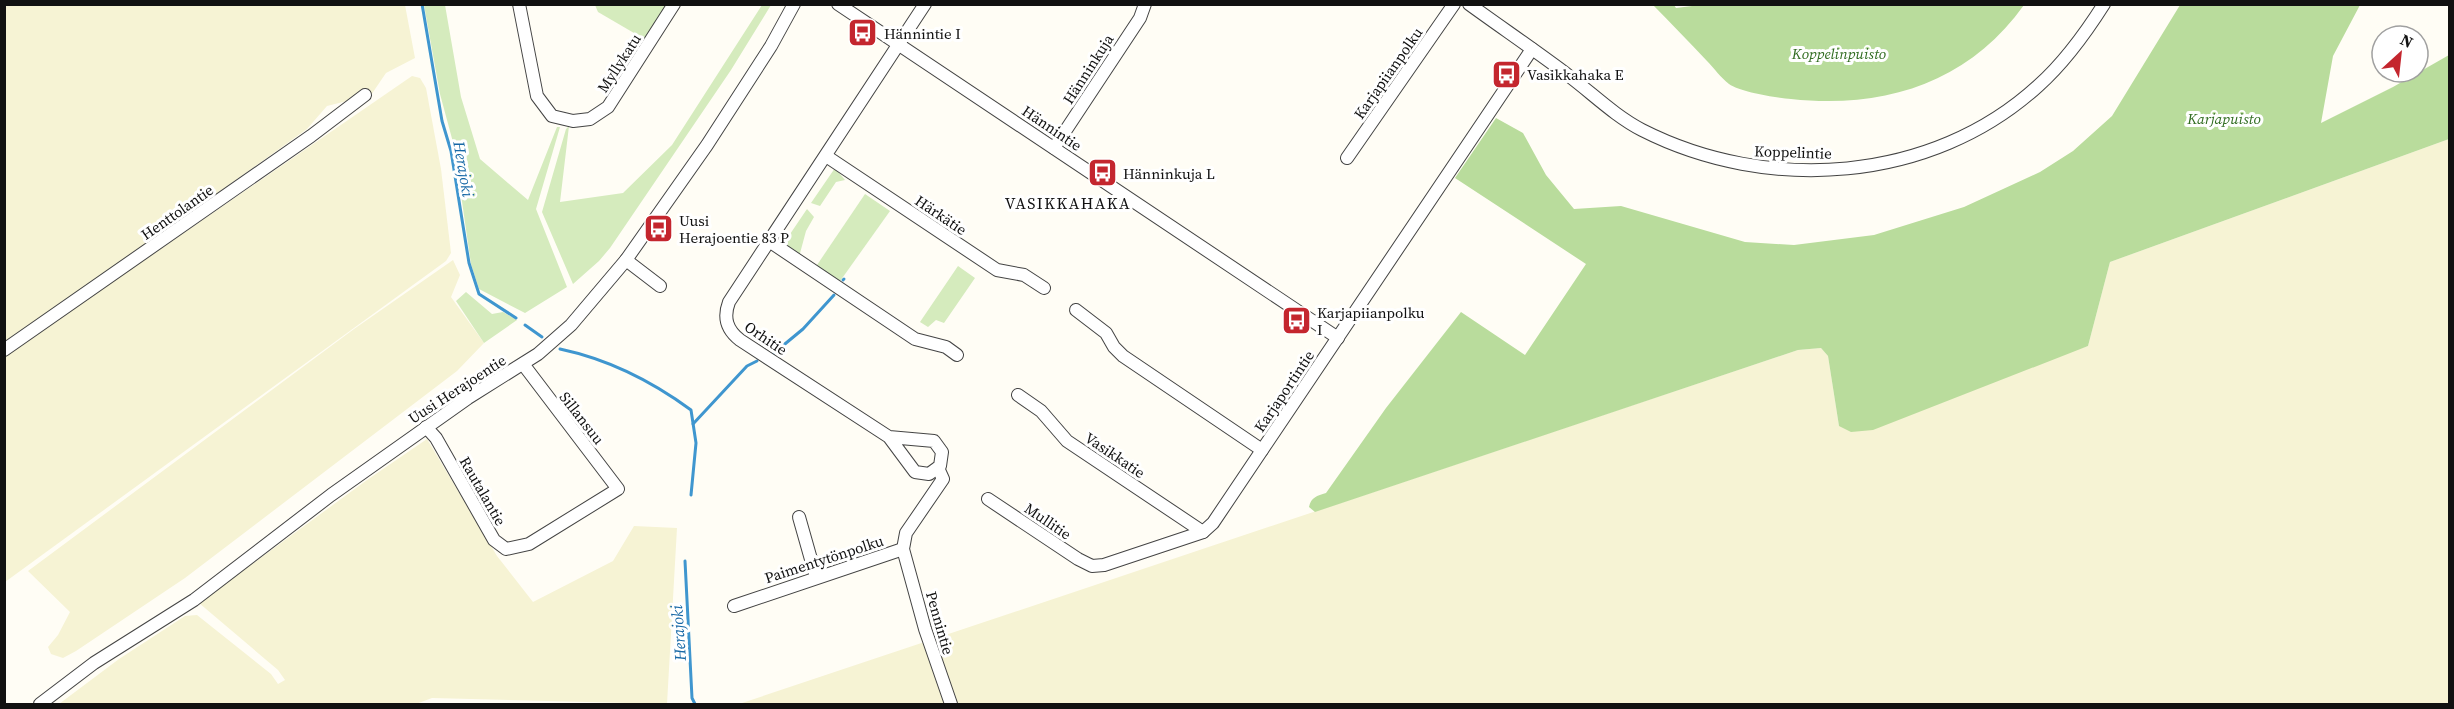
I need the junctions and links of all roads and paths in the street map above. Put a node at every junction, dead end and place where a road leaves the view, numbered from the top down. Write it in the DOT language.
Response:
graph roads {
  1 [pos="519,4"];
  2 [pos="674,4"];
  3 [pos="794,4"];
  4 [pos="838,4"];
  5 [pos="925,4"];
  6 [pos="1145,4"];
  7 [pos="1454,4"];
  8 [pos="1469,4"];
  9 [pos="2104,4"];
  10 [pos="900,45"];
  11 [pos="1532,49"];
  12 [pos="365,95"];
  13 [pos="1054,148"];
  14 [pos="826,156"];
  15 [pos="1347,158"];
  16 [pos="769,241"];
  17 [pos="626,260"];
  18 [pos="660,286"];
  19 [pos="1044,288"];
  20 [pos="1076,310"];
  21 [pos="1338,338"];
  22 [pos="4,350"];
  23 [pos="957,355"];
  24 [pos="523,364"];
  25 [pos="1018,395"];
  26 [pos="426,427"];
  27 [pos="889,436"];
  28 [pos="1262,450"];
  29 [pos="938,468"];
  30 [pos="618,489"];
  31 [pos="988,499"];
  32 [pos="798,517"];
  33 [pos="1203,532"];
  34 [pos="903,549"];
  35 [pos="816,577"];
  36 [pos="734,606"];
  37 [pos="40,705"];
  38 [pos="951,705"];
  1 -- 2 [label="street, Myllykatu"];
  3 -- 17 [label="street, Uusi Herajoentie"];
  4 -- 10 [label="street, Hännintie"];
  5 -- 10 [label="street, Orhitie"];
  6 -- 13 [label="street, Hänninkuja"];
  7 -- 15 [label="street, Karjapiianpolku"];
  8 -- 11 [label="street, Koppelintie"];
  9 -- 11 [label="street, Koppelintie"];
  10 -- 13 [label="street, Hännintie"];
  10 -- 14 [label="street, Orhitie"];
  11 -- 21 [label="street, Karjaportintie"];
  12 -- 22 [label="street, Henttolantie"];
  13 -- 21 [label="street, Hännintie"];
  14 -- 16 [label="street, Orhitie"];
  14 -- 19 [label="street, Härkätie"];
  16 -- 23 [label="street"];
  16 -- 27 [label="street, Orhitie"];
  17 -- 18 [label="street"];
  17 -- 24 [label="street, Uusi Herajoentie"];
  20 -- 28 [label="street"];
  21 -- 28 [label="street, Karjaportintie"];
  24 -- 26 [label="street, Uusi Herajoentie"];
  24 -- 30 [label="street, Sillansuu"];
  25 -- 33 [label="street, Vasikkatie"];
  26 -- 30 [label="street, Rautalantie"];
  26 -- 37 [label="street, Uusi Herajoentie"];
  27 -- 29 [label="street, Orhitie"];
  27 -- 29 [label="street, Orhitie"];
  28 -- 33 [label="street, Karjaportintie"];
  29 -- 34 [label="street, Paimentytönpolku"];
  31 -- 33 [label="street, Mullitie"];
  32 -- 35 [label="street"];
  34 -- 35 [label="street, Paimentytönpolku"];
  34 -- 38 [label="street, Pennintie"];
  35 -- 36 [label="street, Paimentytönpolku"];
}
